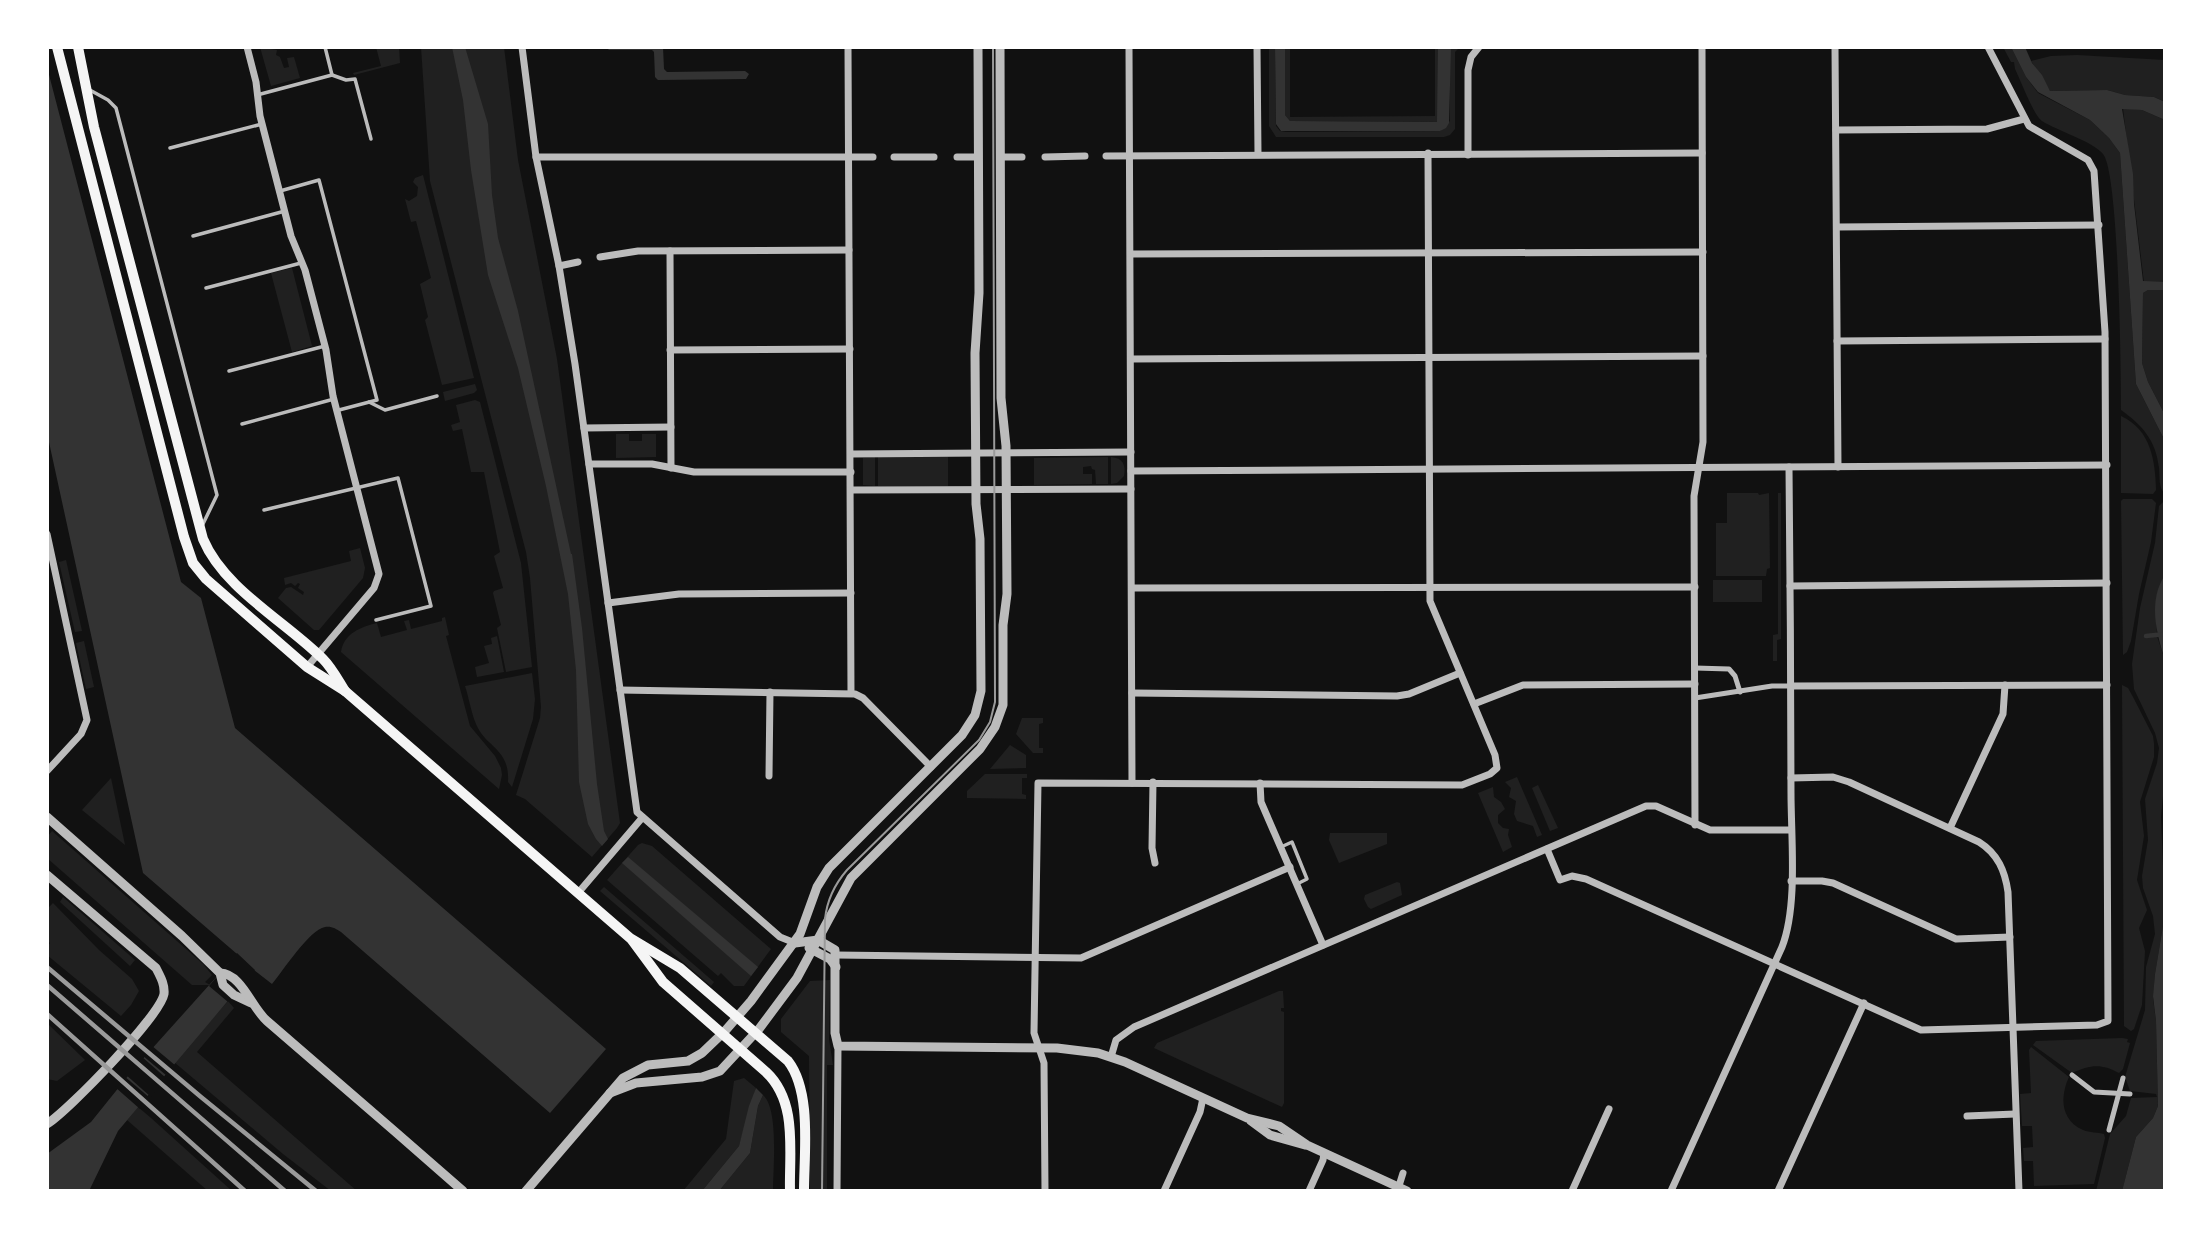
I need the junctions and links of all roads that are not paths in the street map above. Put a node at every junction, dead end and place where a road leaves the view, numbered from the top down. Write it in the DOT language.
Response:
graph roads {
  1 [pos="57,47"];
  2 [pos="78,47"];
  3 [pos="247,47"];
  4 [pos="325,47"];
  5 [pos="522,47"];
  6 [pos="848,47"];
  7 [pos="978,47"];
  8 [pos="1000,47"];
  9 [pos="1129,47"];
  10 [pos="1257,47"];
  11 [pos="1479,47"];
  12 [pos="1702,47"];
  13 [pos="1835,47"];
  14 [pos="1988,47"];
  15 [pos="332,75"];
  16 [pos="86,88"];
  17 [pos="257,94"];
  18 [pos="2024,118"];
  19 [pos="262,124"];
  20 [pos="1836,130"];
  21 [pos="371,139"];
  22 [pos="170,148"];
  23 [pos="1428,153"];
  24 [pos="1702,153"];
  25 [pos="1258,154"];
  26 [pos="1468,155"];
  27 [pos="849,156"];
  28 [pos="1085,156"];
  29 [pos="1106,156"];
  30 [pos="1130,156"];
  31 [pos="536,157"];
  32 [pos="873,157"];
  33 [pos="894,157"];
  34 [pos="934,157"];
  35 [pos="957,157"];
  36 [pos="978,157"];
  37 [pos="1000,157"];
  38 [pos="1022,157"];
  39 [pos="1045,157"];
  40 [pos="280,191"];
  41 [pos="285,211"];
  42 [pos="2099,225"];
  43 [pos="1836,227"];
  44 [pos="193,236"];
  45 [pos="849,250"];
  46 [pos="670,251"];
  47 [pos="1703,252"];
  48 [pos="1429,253"];
  49 [pos="1131,254"];
  50 [pos="600,257"];
  51 [pos="303,262"];
  52 [pos="578,262"];
  53 [pos="559,266"];
  54 [pos="206,288"];
  55 [pos="2105,339"];
  56 [pos="1837,341"];
  57 [pos="325,346"];
  58 [pos="850,349"];
  59 [pos="670,350"];
  60 [pos="1703,356"];
  61 [pos="1429,358"];
  62 [pos="1131,359"];
  63 [pos="229,371"];
  64 [pos="437,396"];
  65 [pos="334,399"];
  66 [pos="369,402"];
  67 [pos="337,411"];
  68 [pos="242,424"];
  69 [pos="671,427"];
  70 [pos="584,428"];
  71 [pos="976,453"];
  72 [pos="1006,453"];
  73 [pos="1131,453"];
  74 [pos="851,454"];
  75 [pos="589,464"];
  76 [pos="2107,466"];
  77 [pos="1789,467"];
  78 [pos="1838,467"];
  79 [pos="671,468"];
  80 [pos="1699,468"];
  81 [pos="1429,470"];
  82 [pos="1131,471"];
  83 [pos="851,472"];
  84 [pos="357,488"];
  85 [pos="976,489"];
  86 [pos="1006,489"];
  87 [pos="1131,489"];
  88 [pos="851,490"];
  89 [pos="264,510"];
  90 [pos="200,531"];
  91 [pos="47,534"];
  92 [pos="2107,583"];
  93 [pos="1790,586"];
  94 [pos="1695,587"];
  95 [pos="1132,588"];
  96 [pos="1430,588"];
  97 [pos="851,593"];
  98 [pos="608,603"];
  99 [pos="376,620"];
  100 [pos="318,654"];
  101 [pos="307,667"];
  102 [pos="1695,668"];
  103 [pos="1460,673"];
  104 [pos="1695,684"];
  105 [pos="2006,685"];
  106 [pos="2107,685"];
  107 [pos="1791,686"];
  108 [pos="620,690"];
  109 [pos="345,691"];
  110 [pos="770,692"];
  111 [pos="1740,692"];
  112 [pos="851,693"];
  113 [pos="1132,693"];
  114 [pos="1695,698"];
  115 [pos="1474,704"];
  116 [pos="931,767"];
  117 [pos="47,771"];
  118 [pos="769,776"];
  119 [pos="1791,778"];
  120 [pos="1153,782"];
  121 [pos="1132,783"];
  122 [pos="1260,783"];
  123 [pos="47,817"];
  124 [pos="642,818"];
  125 [pos="1695,825"];
  126 [pos="1950,828"];
  127 [pos="1791,830"];
  128 [pos="1281,847"];
  129 [pos="1547,849"];
  130 [pos="1155,863"];
  131 [pos="1290,867"];
  132 [pos="47,875"];
  133 [pos="1791,881"];
  134 [pos="1297,884"];
  135 [pos="578,893"];
  136 [pos="2010,937"];
  137 [pos="630,938"];
  138 [pos="795,943"];
  139 [pos="816,945"];
  140 [pos="1324,945"];
  141 [pos="836,955"];
  142 [pos="1035,957"];
  143 [pos="1774,964"];
  144 [pos="836,967"];
  145 [pos="220,974"];
  146 [pos="251,1003"];
  147 [pos="1864,1003"];
  148 [pos="738,1017"];
  149 [pos="2012,1027"];
  150 [pos="756,1033"];
  151 [pos="722,1034"];
  152 [pos="838,1046"];
  153 [pos="1039,1048"];
  154 [pos="740,1049"];
  155 [pos="1111,1057"];
  156 [pos="2072,1075"];
  157 [pos="2123,1078"];
  158 [pos="2119,1094"];
  159 [pos="2130,1094"];
  160 [pos="1203,1098"];
  161 [pos="604,1100"];
  162 [pos="1609,1109"];
  163 [pos="2015,1114"];
  164 [pos="1967,1116"];
  165 [pos="47,1124"];
  166 [pos="2109,1130"];
  167 [pos="1324,1153"];
  168 [pos="1403,1173"];
  169 [pos="1401,1189"];
  170 [pos="463,1191"];
  171 [pos="526,1191"];
  172 [pos="790,1191"];
  173 [pos="804,1191"];
  174 [pos="837,1191"];
  175 [pos="1045,1191"];
  176 [pos="1164,1191"];
  177 [pos="1309,1191"];
  178 [pos="1573,1191"];
  179 [pos="1671,1191"];
  180 [pos="1778,1191"];
  181 [pos="2019,1191"];
  1 -- 101 [label="main road"];
  2 -- 16 [label="main road"];
  3 -- 17 [label="street"];
  4 -- 15 [label="lane"];
  5 -- 31 [label="street"];
  6 -- 27 [label="street"];
  7 -- 36 [label="street"];
  8 -- 37 [label="street"];
  9 -- 30 [label="street"];
  10 -- 25 [label="street"];
  11 -- 26 [label="street"];
  12 -- 24 [label="street"];
  13 -- 20 [label="street"];
  14 -- 18 [label="street"];
  15 -- 17 [label="lane"];
  15 -- 21 [label="lane"];
  16 -- 90 [label="main road"];
  16 -- 90 [label="lane"];
  17 -- 19 [label="street"];
  18 -- 20 [label="street"];
  18 -- 42 [label="street"];
  19 -- 22 [label="lane"];
  19 -- 40 [label="street"];
  20 -- 43 [label="street"];
  23 -- 25 [label="street"];
  23 -- 26 [label="street"];
  23 -- 48 [label="street"];
  24 -- 26 [label="street"];
  24 -- 47 [label="street"];
  25 -- 30 [label="street"];
  27 -- 31 [label="street"];
  27 -- 32 [label="street"];
  27 -- 45 [label="street"];
  28 -- 39 [label="street"];
  29 -- 30 [label="street"];
  30 -- 49 [label="street"];
  31 -- 53 [label="street"];
  33 -- 34 [label="street"];
  35 -- 36 [label="street"];
  36 -- 71 [label="street"];
  37 -- 38 [label="street"];
  37 -- 72 [label="street"];
  40 -- 41 [label="street"];
  40 -- 66 [label="lane"];
  41 -- 44 [label="lane"];
  41 -- 51 [label="street"];
  42 -- 43 [label="street"];
  42 -- 55 [label="street"];
  43 -- 56 [label="street"];
  45 -- 46 [label="street"];
  45 -- 58 [label="street"];
  46 -- 50 [label="street"];
  46 -- 59 [label="street"];
  47 -- 48 [label="street"];
  47 -- 60 [label="street"];
  48 -- 49 [label="street"];
  48 -- 61 [label="street"];
  49 -- 62 [label="street"];
  51 -- 54 [label="lane"];
  51 -- 57 [label="street"];
  52 -- 53 [label="street"];
  53 -- 70 [label="street"];
  55 -- 56 [label="street"];
  55 -- 76 [label="street"];
  56 -- 78 [label="street"];
  57 -- 63 [label="lane"];
  57 -- 65 [label="street"];
  58 -- 59 [label="street"];
  58 -- 74 [label="street"];
  59 -- 69 [label="street"];
  60 -- 61 [label="street"];
  60 -- 80 [label="street"];
  61 -- 62 [label="street"];
  61 -- 81 [label="street"];
  62 -- 73 [label="street"];
  64 -- 66 [label="lane"];
  65 -- 67 [label="street"];
  65 -- 68 [label="lane"];
  66 -- 67 [label="lane"];
  67 -- 84 [label="street"];
  69 -- 70 [label="street"];
  69 -- 79 [label="street"];
  70 -- 75 [label="street"];
  71 -- 72 [label="street"];
  71 -- 74 [label="street"];
  71 -- 85 [label="street"];
  72 -- 73 [label="street"];
  72 -- 86 [label="street"];
  73 -- 82 [label="street"];
  74 -- 83 [label="street"];
  75 -- 79 [label="street"];
  75 -- 98 [label="street"];
  76 -- 78 [label="street"];
  76 -- 92 [label="street"];
  77 -- 78 [label="street"];
  77 -- 80 [label="street"];
  77 -- 93 [label="street"];
  79 -- 83 [label="street"];
  80 -- 81 [label="street"];
  80 -- 94 [label="street"];
  81 -- 82 [label="street"];
  81 -- 96 [label="street"];
  82 -- 87 [label="street"];
  83 -- 88 [label="street"];
  84 -- 89 [label="lane"];
  84 -- 99 [label="lane"];
  84 -- 100 [label="street"];
  85 -- 86 [label="street"];
  85 -- 88 [label="street"];
  85 -- 116 [label="street"];
  86 -- 87 [label="street"];
  86 -- 139 [label="street"];
  87 -- 95 [label="street"];
  88 -- 97 [label="street"];
  90 -- 100 [label="main road"];
  91 -- 117 [label="street"];
  92 -- 93 [label="street"];
  92 -- 106 [label="street"];
  93 -- 107 [label="street"];
  94 -- 96 [label="street"];
  94 -- 102 [label="street"];
  95 -- 96 [label="street"];
  95 -- 113 [label="street"];
  96 -- 103 [label="street"];
  97 -- 98 [label="street"];
  97 -- 112 [label="street"];
  98 -- 108 [label="street"];
  100 -- 101 [label="street"];
  100 -- 109 [label="main road"];
  101 -- 109 [label="main road"];
  102 -- 104 [label="street"];
  102 -- 111 [label="street"];
  103 -- 113 [label="street"];
  103 -- 115 [label="street"];
  104 -- 114 [label="street"];
  104 -- 115 [label="street"];
  105 -- 106 [label="street"];
  105 -- 107 [label="street"];
  105 -- 126 [label="street"];
  106 -- 149 [label="street"];
  107 -- 111 [label="street"];
  107 -- 119 [label="street"];
  108 -- 110 [label="street"];
  108 -- 124 [label="street"];
  109 -- 135 [label="main road"];
  110 -- 112 [label="street"];
  110 -- 118 [label="street"];
  111 -- 114 [label="street"];
  112 -- 116 [label="street"];
  113 -- 121 [label="street"];
  114 -- 125 [label="street"];
  115 -- 122 [label="street"];
  116 -- 138 [label="street"];
  119 -- 126 [label="street"];
  119 -- 127 [label="street"];
  120 -- 121 [label="street"];
  120 -- 122 [label="street"];
  120 -- 130 [label="street"];
  121 -- 142 [label="street"];
  122 -- 128 [label="street"];
  123 -- 145 [label="street"];
  124 -- 135 [label="street"];
  124 -- 138 [label="street"];
  125 -- 127 [label="street"];
  125 -- 129 [label="street"];
  126 -- 136 [label="street"];
  127 -- 133 [label="street"];
  128 -- 131 [label="street"];
  128 -- 134 [label="lane"];
  129 -- 140 [label="street"];
  129 -- 143 [label="street"];
  131 -- 134 [label="street"];
  131 -- 142 [label="street"];
  132 -- 165 [label="street"];
  133 -- 136 [label="street"];
  133 -- 143 [label="street"];
  134 -- 140 [label="street"];
  135 -- 137 [label="main road"];
  136 -- 149 [label="street"];
  137 -- 148 [label="main road"];
  137 -- 151 [label="main road"];
  138 -- 139 [label="street"];
  138 -- 148 [label="street"];
  139 -- 141 [label="street"];
  139 -- 144 [label="street"];
  139 -- 150 [label="street"];
  140 -- 155 [label="street"];
  141 -- 142 [label="street"];
  141 -- 144 [label="street"];
  142 -- 153 [label="street"];
  143 -- 147 [label="street"];
  143 -- 179 [label="street"];
  144 -- 152 [label="street"];
  145 -- 146 [label="street"];
  145 -- 146 [label="street"];
  146 -- 170 [label="street"];
  147 -- 149 [label="street"];
  147 -- 180 [label="street"];
  148 -- 150 [label="main road"];
  148 -- 151 [label="street"];
  149 -- 163 [label="street"];
  150 -- 154 [label="street"];
  150 -- 173 [label="main road"];
  151 -- 154 [label="main road"];
  151 -- 161 [label="street"];
  152 -- 153 [label="street"];
  152 -- 174 [label="street"];
  153 -- 155 [label="street"];
  153 -- 175 [label="street"];
  154 -- 161 [label="street"];
  154 -- 172 [label="main road"];
  155 -- 160 [label="street"];
  156 -- 158 [label="street"];
  157 -- 158 [label="street"];
  158 -- 159 [label="street"];
  158 -- 166 [label="street"];
  160 -- 167 [label="street"];
  160 -- 176 [label="street"];
  161 -- 171 [label="street"];
  162 -- 178 [label="street"];
  163 -- 164 [label="street"];
  163 -- 181 [label="street"];
  167 -- 169 [label="street"];
  167 -- 177 [label="street"];
  168 -- 169 [label="street"];
}
